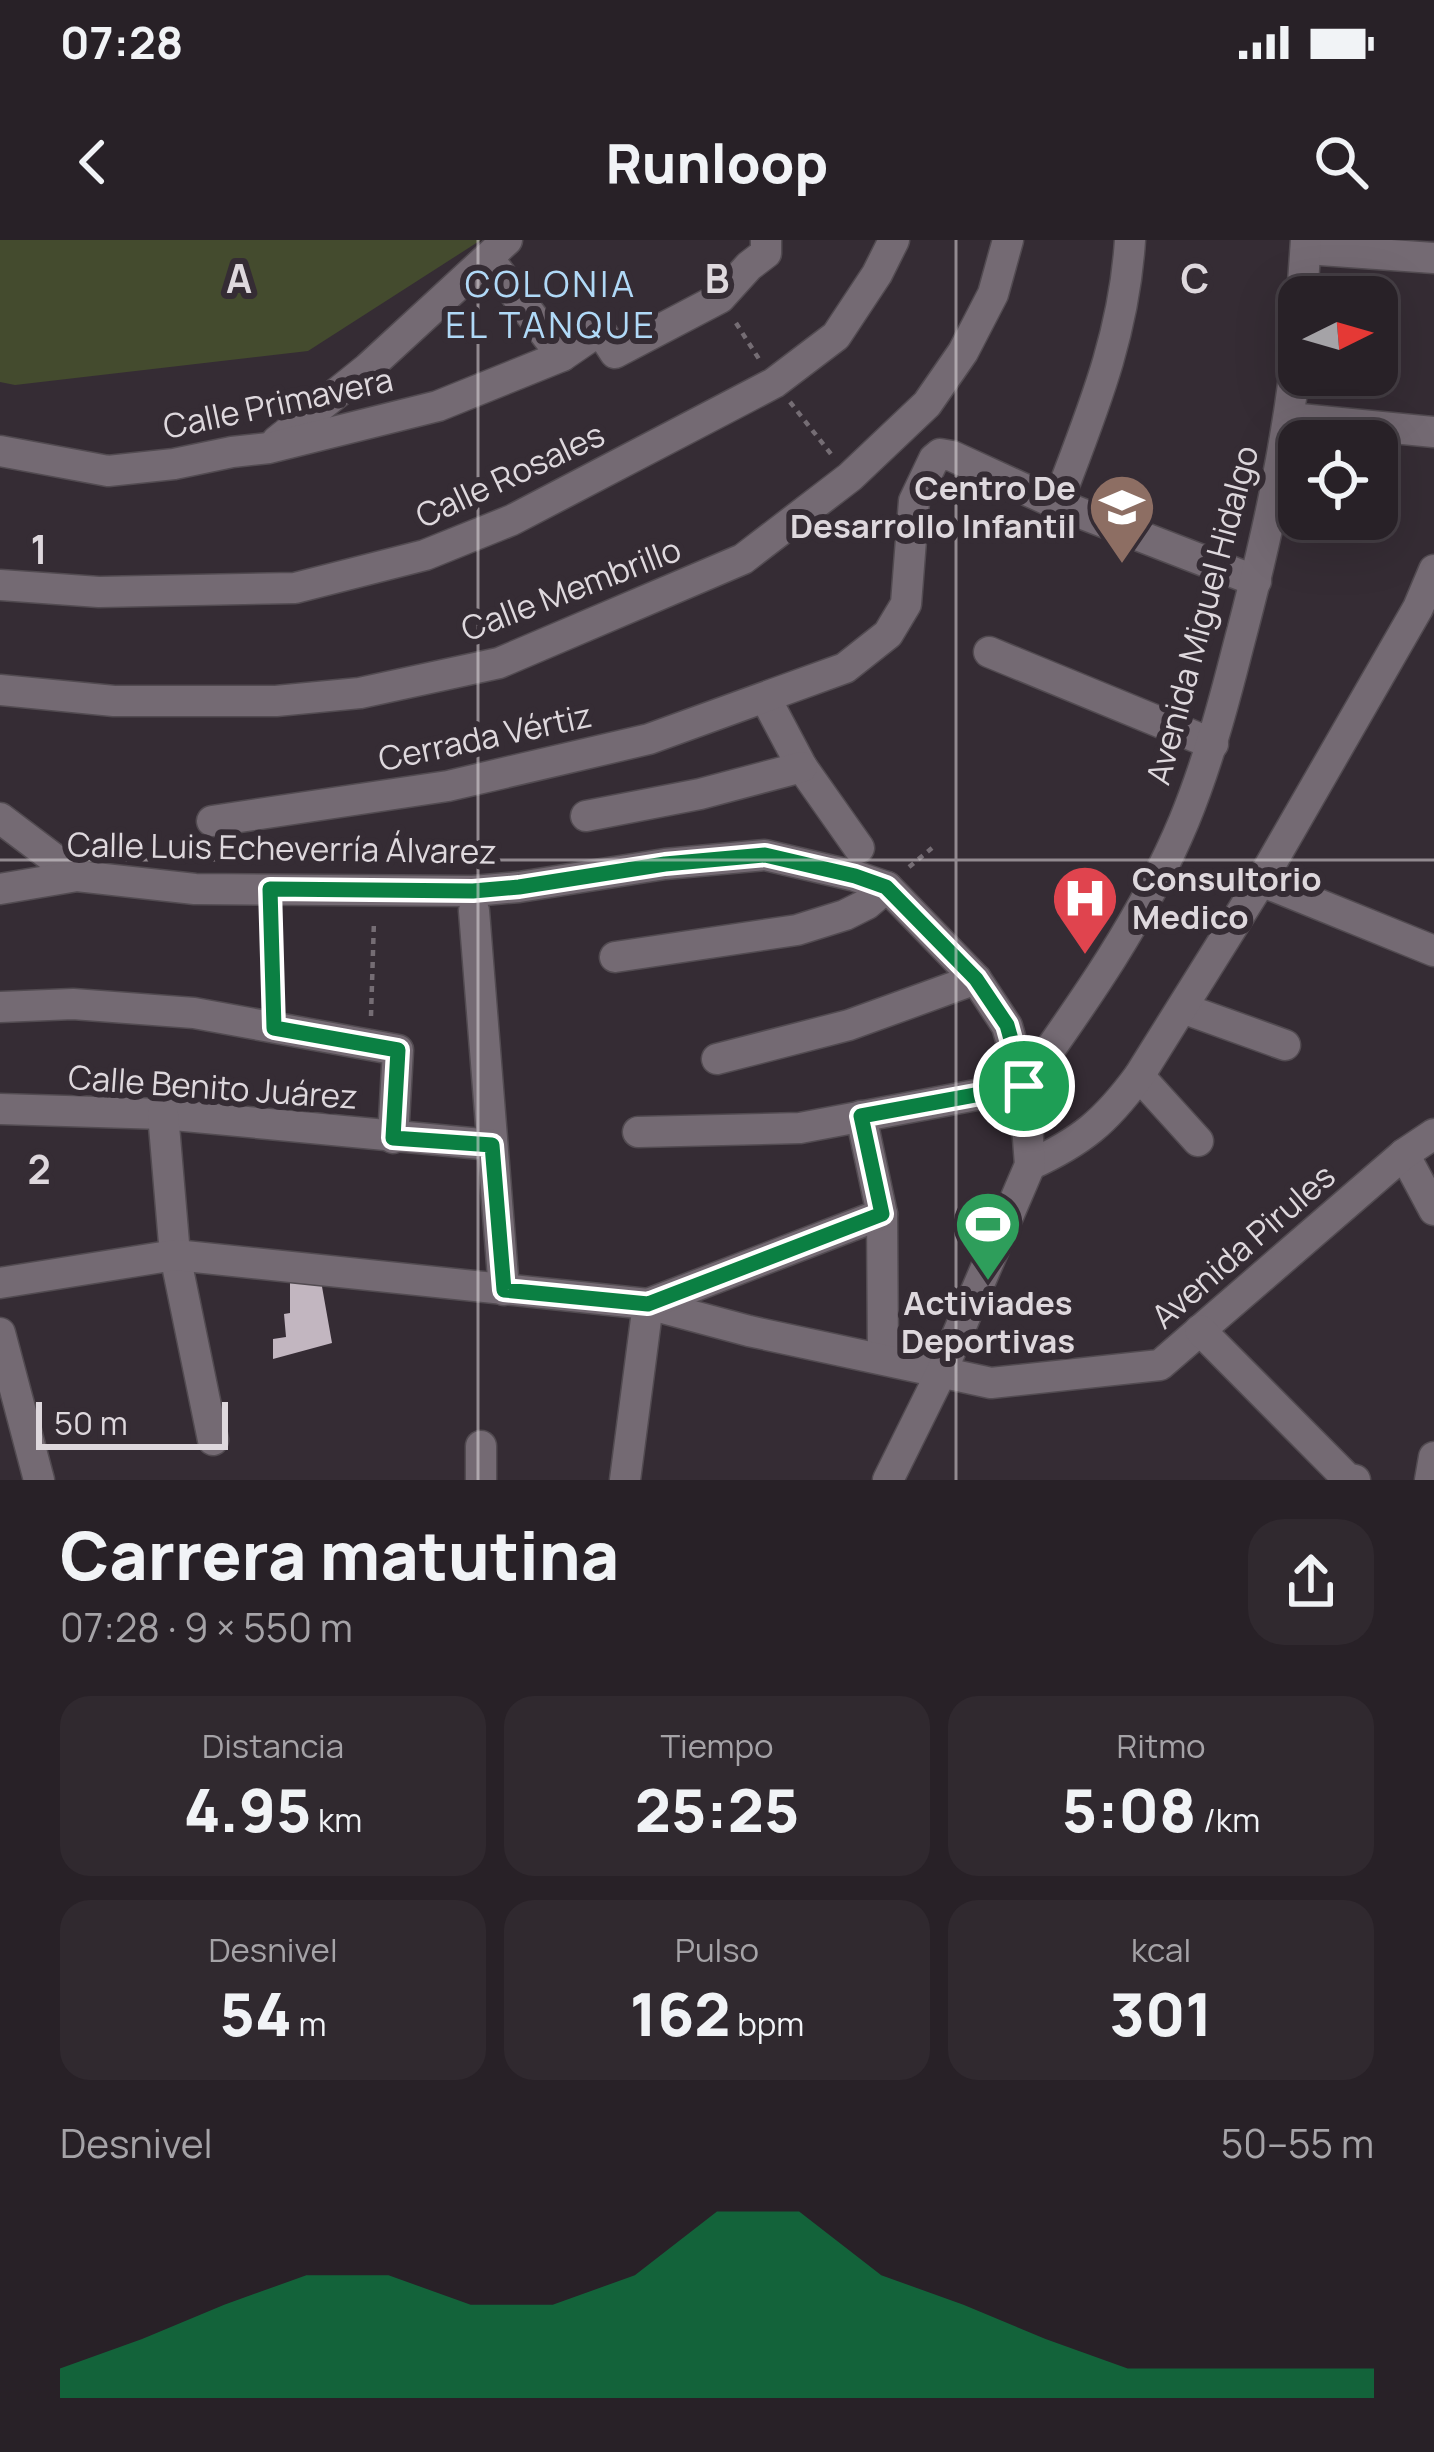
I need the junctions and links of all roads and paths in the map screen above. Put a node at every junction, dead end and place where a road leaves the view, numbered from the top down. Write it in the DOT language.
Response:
graph roads {
  1 [pos="894,240"];
  2 [pos="1008,240"];
  3 [pos="1130,240"];
  4 [pos="761,244"];
  5 [pos="1306,244"];
  6 [pos="497,249"];
  7 [pos="1434,257"];
  8 [pos="1304,276"];
  9 [pos="562,356"];
  10 [pos="1293,396"];
  11 [pos="1291,418"];
  12 [pos="1434,432"];
  13 [pos="268,448"];
  14 [pos="0,451"];
  15 [pos="1057,504"];
  16 [pos="1434,570"];
  17 [pos="1256,580"];
  18 [pos="0,585"];
  19 [pos="989,652"];
  20 [pos="0,690"];
  21 [pos="766,699"];
  22 [pos="1213,743"];
  23 [pos="802,767"];
  24 [pos="586,816"];
  25 [pos="0,818"];
  26 [pos="212,821"];
  27 [pos="859,848"];
  28 [pos="77,876"];
  29 [pos="1261,881"];
  30 [pos="886,887"];
  31 [pos="0,889"];
  32 [pos="270,889"];
  33 [pos="375,890"];
  34 [pos="474,911"];
  35 [pos="1434,951"];
  36 [pos="615,957"];
  37 [pos="976,979"];
  38 [pos="0,1007"];
  39 [pos="1182,1008"];
  40 [pos="274,1028"];
  41 [pos="370,1045"];
  42 [pos="1285,1045"];
  43 [pos="717,1059"];
  44 [pos="1139,1076"];
  45 [pos="1024,1086"];
  46 [pos="0,1109"];
  47 [pos="163,1114"];
  48 [pos="861,1116"];
  49 [pos="638,1132"];
  50 [pos="1434,1134"];
  51 [pos="393,1138"];
  52 [pos="1198,1141"];
  53 [pos="492,1145"];
  54 [pos="1404,1154"];
  55 [pos="1030,1165"];
  56 [pos="1434,1210"];
  57 [pos="882,1214"];
  58 [pos="175,1255"];
  59 [pos="0,1283"];
  60 [pos="504,1290"];
  61 [pos="648,1304"];
  62 [pos="1200,1330"];
  63 [pos="0,1334"];
  64 [pos="884,1358"];
  65 [pos="941,1373"];
  66 [pos="213,1439"];
  67 [pos="481,1446"];
  68 [pos="1434,1457"];
  69 [pos="39,1480"];
  70 [pos="481,1480"];
  71 [pos="625,1480"];
  72 [pos="888,1480"];
  73 [pos="1355,1480"];
  74 [pos="1430,1480"];
  1 -- 18 [label="street, Calle Rosales"];
  2 -- 20 [label="street, Calle Membrillo"];
  3 -- 15 [label="street"];
  4 -- 9 [label="street, Calle Primavera"];
  5 -- 7 [label="street"];
  5 -- 8 [label="street"];
  6 -- 9 [label="street"];
  6 -- 13 [label="street"];
  9 -- 13 [label="street, Calle Primavera"];
  10 -- 11 [label="street, Avenida Miguel Hidalgo"];
  11 -- 12 [label="street"];
  11 -- 17 [label="street, Avenida Miguel Hidalgo"];
  13 -- 14 [label="street, Calle Primavera"];
  15 -- 17 [label="street"];
  15 -- 21 [label="street, Cerrada Vértiz"];
  16 -- 29 [label="street"];
  17 -- 22 [label="street, Avenida Miguel Hidalgo"];
  19 -- 22 [label="street"];
  21 -- 23 [label="street"];
  21 -- 26 [label="street, Cerrada Vértiz"];
  22 -- 45 [label="street, Avenida Miguel Hidalgo"];
  23 -- 24 [label="street"];
  23 -- 27 [label="street"];
  25 -- 28 [label="street"];
  28 -- 31 [label="street, Calle Luis Echeverría Álvarez"];
  28 -- 32 [label="street, Calle Luis Echeverría Álvarez"];
  29 -- 35 [label="street"];
  29 -- 39 [label="street"];
  30 -- 33 [label="street, Calle Luis Echeverría Álvarez"];
  30 -- 36 [label="street"];
  30 -- 37 [label="street, Calle Luis Echeverría Álvarez"];
  32 -- 33 [label="street, Calle Luis Echeverría Álvarez"];
  32 -- 40 [label="path"];
  33 -- 41 [label="path"];
  34 -- 53 [label="street"];
  37 -- 43 [label="street"];
  37 -- 45 [label="street, Calle Luis Echeverría Álvarez"];
  38 -- 40 [label="street"];
  39 -- 42 [label="street"];
  39 -- 44 [label="street"];
  40 -- 41 [label="street"];
  41 -- 51 [label="street"];
  44 -- 52 [label="street"];
  44 -- 55 [label="street"];
  45 -- 48 [label="street"];
  45 -- 55 [label="street, Calle Luis Echeverría Álvarez"];
  46 -- 47 [label="street, Calle Benito Juárez"];
  47 -- 51 [label="street, Calle Benito Juárez"];
  47 -- 58 [label="street"];
  48 -- 49 [label="street"];
  48 -- 57 [label="street"];
  50 -- 54 [label="street, Avenida Pirules"];
  51 -- 53 [label="street, Calle Benito Juárez"];
  53 -- 60 [label="street"];
  54 -- 56 [label="street"];
  54 -- 62 [label="street, Avenida Pirules"];
  55 -- 65 [label="street"];
  57 -- 61 [label="street"];
  57 -- 64 [label="street"];
  58 -- 59 [label="street"];
  58 -- 60 [label="street"];
  58 -- 66 [label="street"];
  60 -- 61 [label="street"];
  61 -- 64 [label="street"];
  61 -- 71 [label="street"];
  62 -- 65 [label="street, Avenida Pirules"];
  62 -- 73 [label="street"];
  63 -- 69 [label="street"];
  64 -- 65 [label="street"];
  65 -- 72 [label="street"];
  67 -- 70 [label="street"];
  68 -- 74 [label="street"];
}
